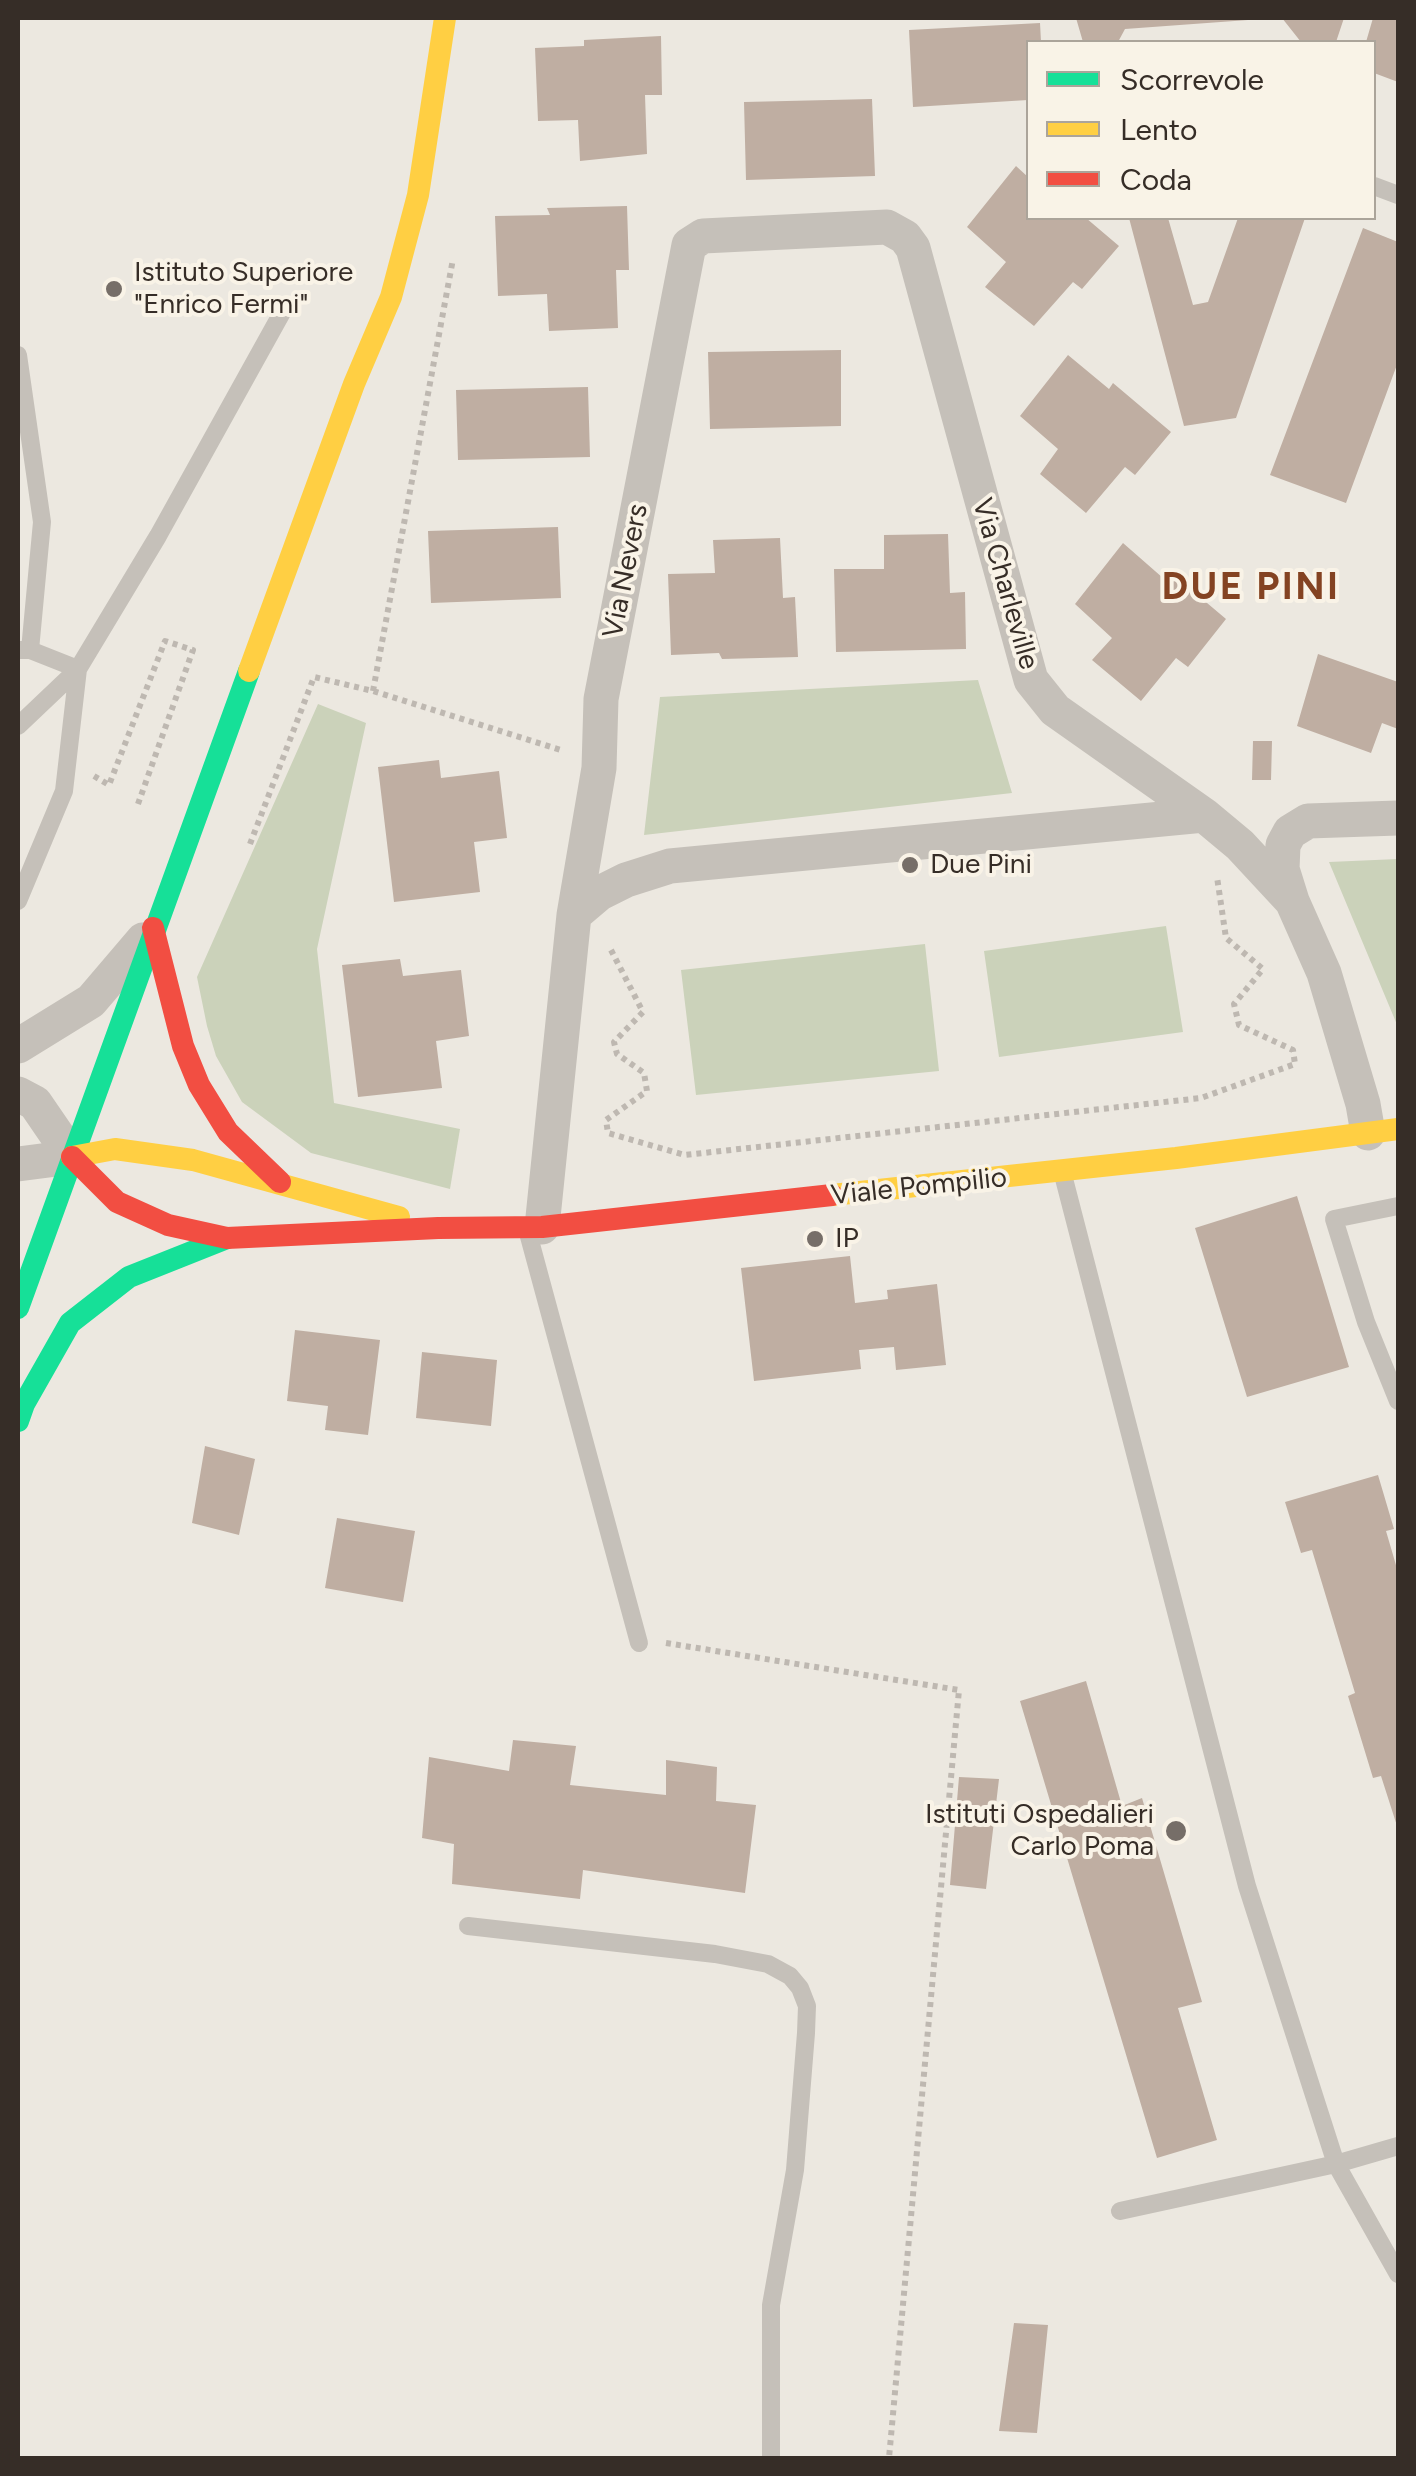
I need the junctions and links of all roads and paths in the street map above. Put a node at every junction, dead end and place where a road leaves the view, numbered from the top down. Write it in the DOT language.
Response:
graph roads {
  1 [pos="445,18"];
  2 [pos="703,236"];
  3 [pos="456,243"];
  4 [pos="378,254"];
  5 [pos="284,309"];
  6 [pos="18,355"];
  7 [pos="354,384"];
  8 [pos="24,650"];
  9 [pos="78,669"];
  10 [pos="374,691"];
  11 [pos="18,726"];
  12 [pos="575,754"];
  13 [pos="109,785"];
  14 [pos="138,804"];
  15 [pos="1398,818"];
  16 [pos="1213,824"];
  17 [pos="250,844"];
  18 [pos="1292,901"];
  19 [pos="18,902"];
  20 [pos="580,909"];
  21 [pos="153,928"];
  22 [pos="18,1046"];
  23 [pos="18,1094"];
  24 [pos="1383,1131"];
  25 [pos="72,1158"];
  26 [pos="18,1164"];
  27 [pos="1062,1171"];
  28 [pos="280,1182"];
  29 [pos="1398,1206"];
  30 [pos="438,1228"];
  31 [pos="534,1228"];
  32 [pos="226,1238"];
  33 [pos="18,1308"];
  34 [pos="1398,1400"];
  35 [pos="18,1421"];
  36 [pos="661,1625"];
  37 [pos="639,1643"];
  38 [pos="468,1926"];
  39 [pos="1398,2146"];
  40 [pos="1336,2164"];
  41 [pos="1120,2210"];
  42 [pos="1398,2274"];
  43 [pos="770,2458"];
  44 [pos="889,2458"];
  1 -- 7 [label="street"];
  2 -- 16 [label="street, Via Charleville"];
  2 -- 20 [label="street, Via Nevers"];
  3 -- 10 [label="path"];
  4 -- 7 [label="street"];
  5 -- 9 [label="lane"];
  6 -- 8 [label="lane"];
  7 -- 21 [label="street"];
  8 -- 9 [label="lane"];
  9 -- 11 [label="lane"];
  9 -- 19 [label="lane"];
  10 -- 12 [label="path"];
  10 -- 17 [label="path"];
  13 -- 14 [label="path"];
  15 -- 18 [label="street"];
  16 -- 18 [label="street, Via Charleville"];
  16 -- 20 [label="street"];
  16 -- 20 [label="path"];
  18 -- 24 [label="street, Via Charleville"];
  20 -- 31 [label="street, Via Nevers"];
  21 -- 22 [label="street"];
  21 -- 25 [label="street"];
  21 -- 28 [label="street, Viale Pompilio"];
  23 -- 25 [label="street"];
  24 -- 27 [label="street, Viale Pompilio"];
  25 -- 26 [label="street"];
  25 -- 28 [label="street, Viale Pompilio"];
  25 -- 32 [label="street, Viale Pompilio"];
  25 -- 33 [label="street"];
  27 -- 31 [label="street, Viale Pompilio"];
  27 -- 40 [label="lane"];
  28 -- 30 [label="street, Viale Pompilio"];
  29 -- 34 [label="lane"];
  30 -- 31 [label="street, Viale Pompilio"];
  30 -- 32 [label="street, Viale Pompilio"];
  31 -- 37 [label="lane"];
  32 -- 35 [label="street, Viale Pompilio"];
  36 -- 44 [label="path"];
  38 -- 43 [label="lane"];
  39 -- 40 [label="lane"];
  40 -- 41 [label="lane"];
  40 -- 42 [label="lane"];
}
